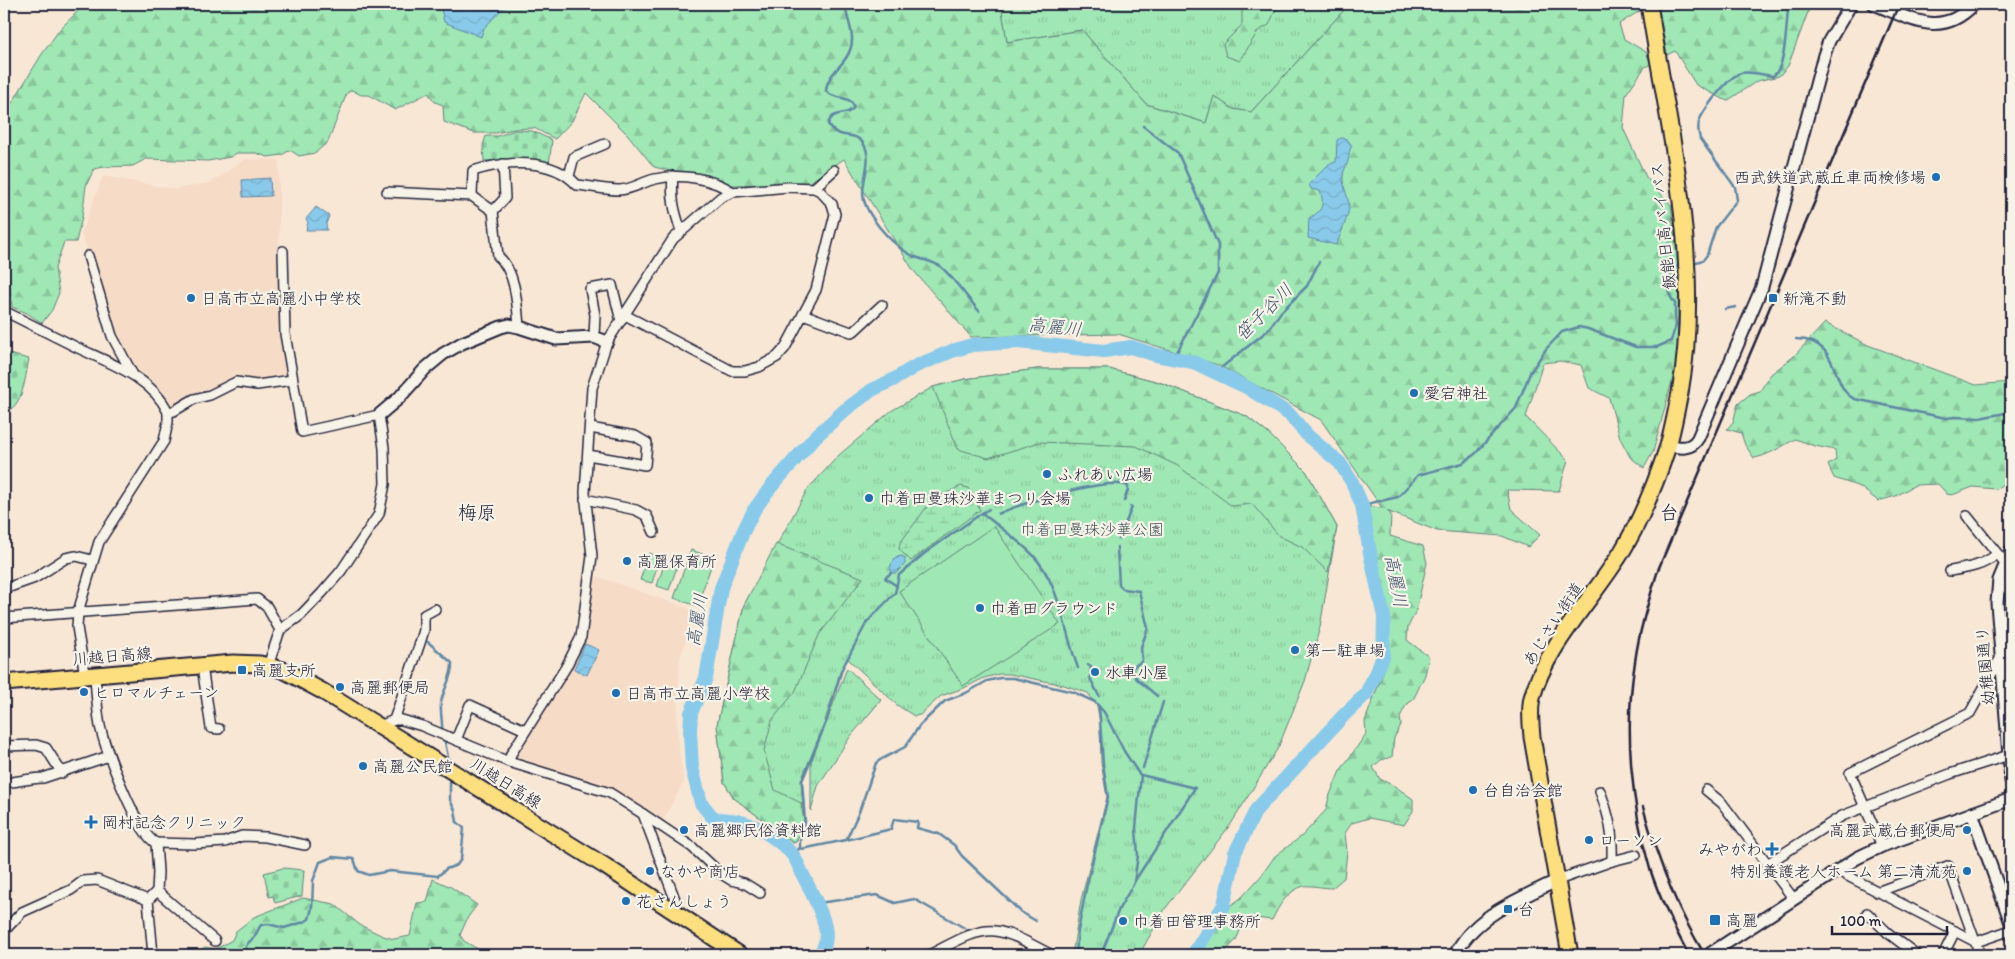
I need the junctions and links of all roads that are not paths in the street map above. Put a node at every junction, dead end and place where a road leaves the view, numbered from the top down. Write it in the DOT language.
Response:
graph roads {
  1 [pos="1649,4"];
  2 [pos="1851,4"];
  3 [pos="1874,4"];
  4 [pos="1974,4"];
  5 [pos="605,144"];
  6 [pos="503,164"];
  7 [pos="834,170"];
  8 [pos="569,176"];
  9 [pos="673,176"];
  10 [pos="814,188"];
  11 [pos="387,192"];
  12 [pos="733,192"];
  13 [pos="472,196"];
  14 [pos="493,211"];
  15 [pos="681,231"];
  16 [pos="283,251"];
  17 [pos="88,256"];
  18 [pos="882,305"];
  19 [pos="4,311"];
  20 [pos="803,314"];
  21 [pos="623,318"];
  22 [pos="519,327"];
  23 [pos="594,337"];
  24 [pos="607,342"];
  25 [pos="133,375"];
  26 [pos="292,380"];
  27 [pos="168,412"];
  28 [pos="380,415"];
  29 [pos="590,428"];
  30 [pos="1668,445"];
  31 [pos="588,455"];
  32 [pos="585,499"];
  33 [pos="1967,516"];
  34 [pos="654,532"];
  35 [pos="2011,551"];
  36 [pos="2001,559"];
  37 [pos="92,560"];
  38 [pos="1950,571"];
  39 [pos="1998,580"];
  40 [pos="4,589"];
  41 [pos="2011,593"];
  42 [pos="435,609"];
  43 [pos="78,612"];
  44 [pos="4,618"];
  45 [pos="280,630"];
  46 [pos="2000,659"];
  47 [pos="202,666"];
  48 [pos="268,666"];
  49 [pos="90,676"];
  50 [pos="4,683"];
  51 [pos="394,720"];
  52 [pos="380,726"];
  53 [pos="219,729"];
  54 [pos="525,730"];
  55 [pos="456,740"];
  56 [pos="4,746"];
  57 [pos="2009,755"];
  58 [pos="109,756"];
  59 [pos="509,762"];
  60 [pos="62,773"];
  61 [pos="2011,781"];
  62 [pos="4,783"];
  63 [pos="1706,790"];
  64 [pos="1600,792"];
  65 [pos="2011,799"];
  66 [pos="1864,807"];
  67 [pos="1972,813"];
  68 [pos="643,814"];
  69 [pos="156,843"];
  70 [pos="305,845"];
  71 [pos="1882,846"];
  72 [pos="1636,855"];
  73 [pos="1612,861"];
  74 [pos="1767,864"];
  75 [pos="1836,870"];
  76 [pos="1558,880"];
  77 [pos="157,891"];
  78 [pos="1877,892"];
  79 [pos="760,893"];
  80 [pos="1793,898"];
  81 [pos="148,900"];
  82 [pos="675,913"];
  83 [pos="1867,913"];
  84 [pos="2011,923"];
  85 [pos="2011,930"];
  86 [pos="4,931"];
  87 [pos="1955,931"];
  88 [pos="215,941"];
  89 [pos="1976,942"];
  90 [pos="719,950"];
  91 [pos="1711,953"];
  92 [pos="153,955"];
  93 [pos="740,955"];
  94 [pos="929,955"];
  95 [pos="1052,955"];
  96 [pos="1455,955"];
  97 [pos="1570,955"];
  98 [pos="1917,955"];
  99 [pos="1943,955"];
  100 [pos="1980,955"];
  1 -- 30 [label="main road, 飯能日高バイパス"];
  2 -- 30 [label="street"];
  3 -- 4 [label="street"];
  5 -- 8 [label="street"];
  6 -- 8 [label="street"];
  6 -- 13 [label="street"];
  6 -- 14 [label="street"];
  7 -- 10 [label="street"];
  8 -- 9 [label="street"];
  9 -- 12 [label="street"];
  9 -- 15 [label="street"];
  10 -- 12 [label="street"];
  10 -- 20 [label="street"];
  11 -- 13 [label="street"];
  12 -- 15 [label="street"];
  13 -- 14 [label="street"];
  14 -- 22 [label="street"];
  15 -- 21 [label="street"];
  16 -- 26 [label="street"];
  17 -- 25 [label="street"];
  18 -- 20 [label="street"];
  19 -- 25 [label="street"];
  20 -- 21 [label="street"];
  21 -- 23 [label="street"];
  21 -- 24 [label="street"];
  22 -- 23 [label="street"];
  22 -- 28 [label="street"];
  23 -- 24 [label="street"];
  24 -- 29 [label="street"];
  25 -- 27 [label="street"];
  26 -- 27 [label="street"];
  26 -- 28 [label="street"];
  27 -- 37 [label="street"];
  28 -- 45 [label="street"];
  29 -- 31 [label="street"];
  29 -- 31 [label="street"];
  30 -- 76 [label="main road, あじさい街道"];
  31 -- 32 [label="street"];
  32 -- 34 [label="street"];
  32 -- 54 [label="street"];
  33 -- 36 [label="street"];
  35 -- 36 [label="street, 幼稚園通り"];
  36 -- 38 [label="street"];
  36 -- 39 [label="street, 幼稚園通り"];
  37 -- 40 [label="street"];
  37 -- 43 [label="street"];
  39 -- 41 [label="street"];
  39 -- 46 [label="street, 幼稚園通り"];
  42 -- 51 [label="street"];
  43 -- 44 [label="street"];
  43 -- 45 [label="street"];
  43 -- 49 [label="street"];
  45 -- 48 [label="street"];
  46 -- 57 [label="street, 幼稚園通り"];
  46 -- 66 [label="street"];
  47 -- 48 [label="main road, 川越日高線"];
  47 -- 49 [label="main road, 川越日高線"];
  47 -- 53 [label="street"];
  48 -- 52 [label="main road, 川越日高線"];
  49 -- 50 [label="main road, 川越日高線"];
  49 -- 58 [label="street"];
  51 -- 52 [label="street"];
  51 -- 55 [label="street"];
  52 -- 82 [label="main road, 川越日高線"];
  54 -- 55 [label="street"];
  54 -- 59 [label="street"];
  55 -- 59 [label="street"];
  56 -- 60 [label="street"];
  57 -- 61 [label="street, 幼稚園通り"];
  57 -- 66 [label="street"];
  58 -- 60 [label="street"];
  58 -- 69 [label="street"];
  59 -- 68 [label="street"];
  60 -- 62 [label="street"];
  63 -- 74 [label="street"];
  64 -- 73 [label="street"];
  65 -- 67 [label="street"];
  66 -- 71 [label="street"];
  66 -- 74 [label="street"];
  67 -- 71 [label="street"];
  67 -- 84 [label="street"];
  68 -- 79 [label="street"];
  68 -- 82 [label="street"];
  69 -- 70 [label="street"];
  69 -- 77 [label="street"];
  71 -- 75 [label="street"];
  72 -- 73 [label="street"];
  73 -- 76 [label="street"];
  74 -- 80 [label="street"];
  75 -- 78 [label="street"];
  75 -- 80 [label="street"];
  76 -- 96 [label="street"];
  76 -- 97 [label="main road, あじさい街道"];
  77 -- 81 [label="street"];
  77 -- 88 [label="street"];
  78 -- 87 [label="street"];
  78 -- 89 [label="street"];
  80 -- 91 [label="street"];
  81 -- 86 [label="street"];
  81 -- 92 [label="street"];
  82 -- 90 [label="main road, 川越日高線"];
  83 -- 98 [label="street"];
  85 -- 89 [label="street"];
  87 -- 89 [label="street"];
  87 -- 99 [label="street"];
  89 -- 100 [label="street"];
  90 -- 93 [label="main road, 川越日高線"];
  94 -- 95 [label="street"];
}
